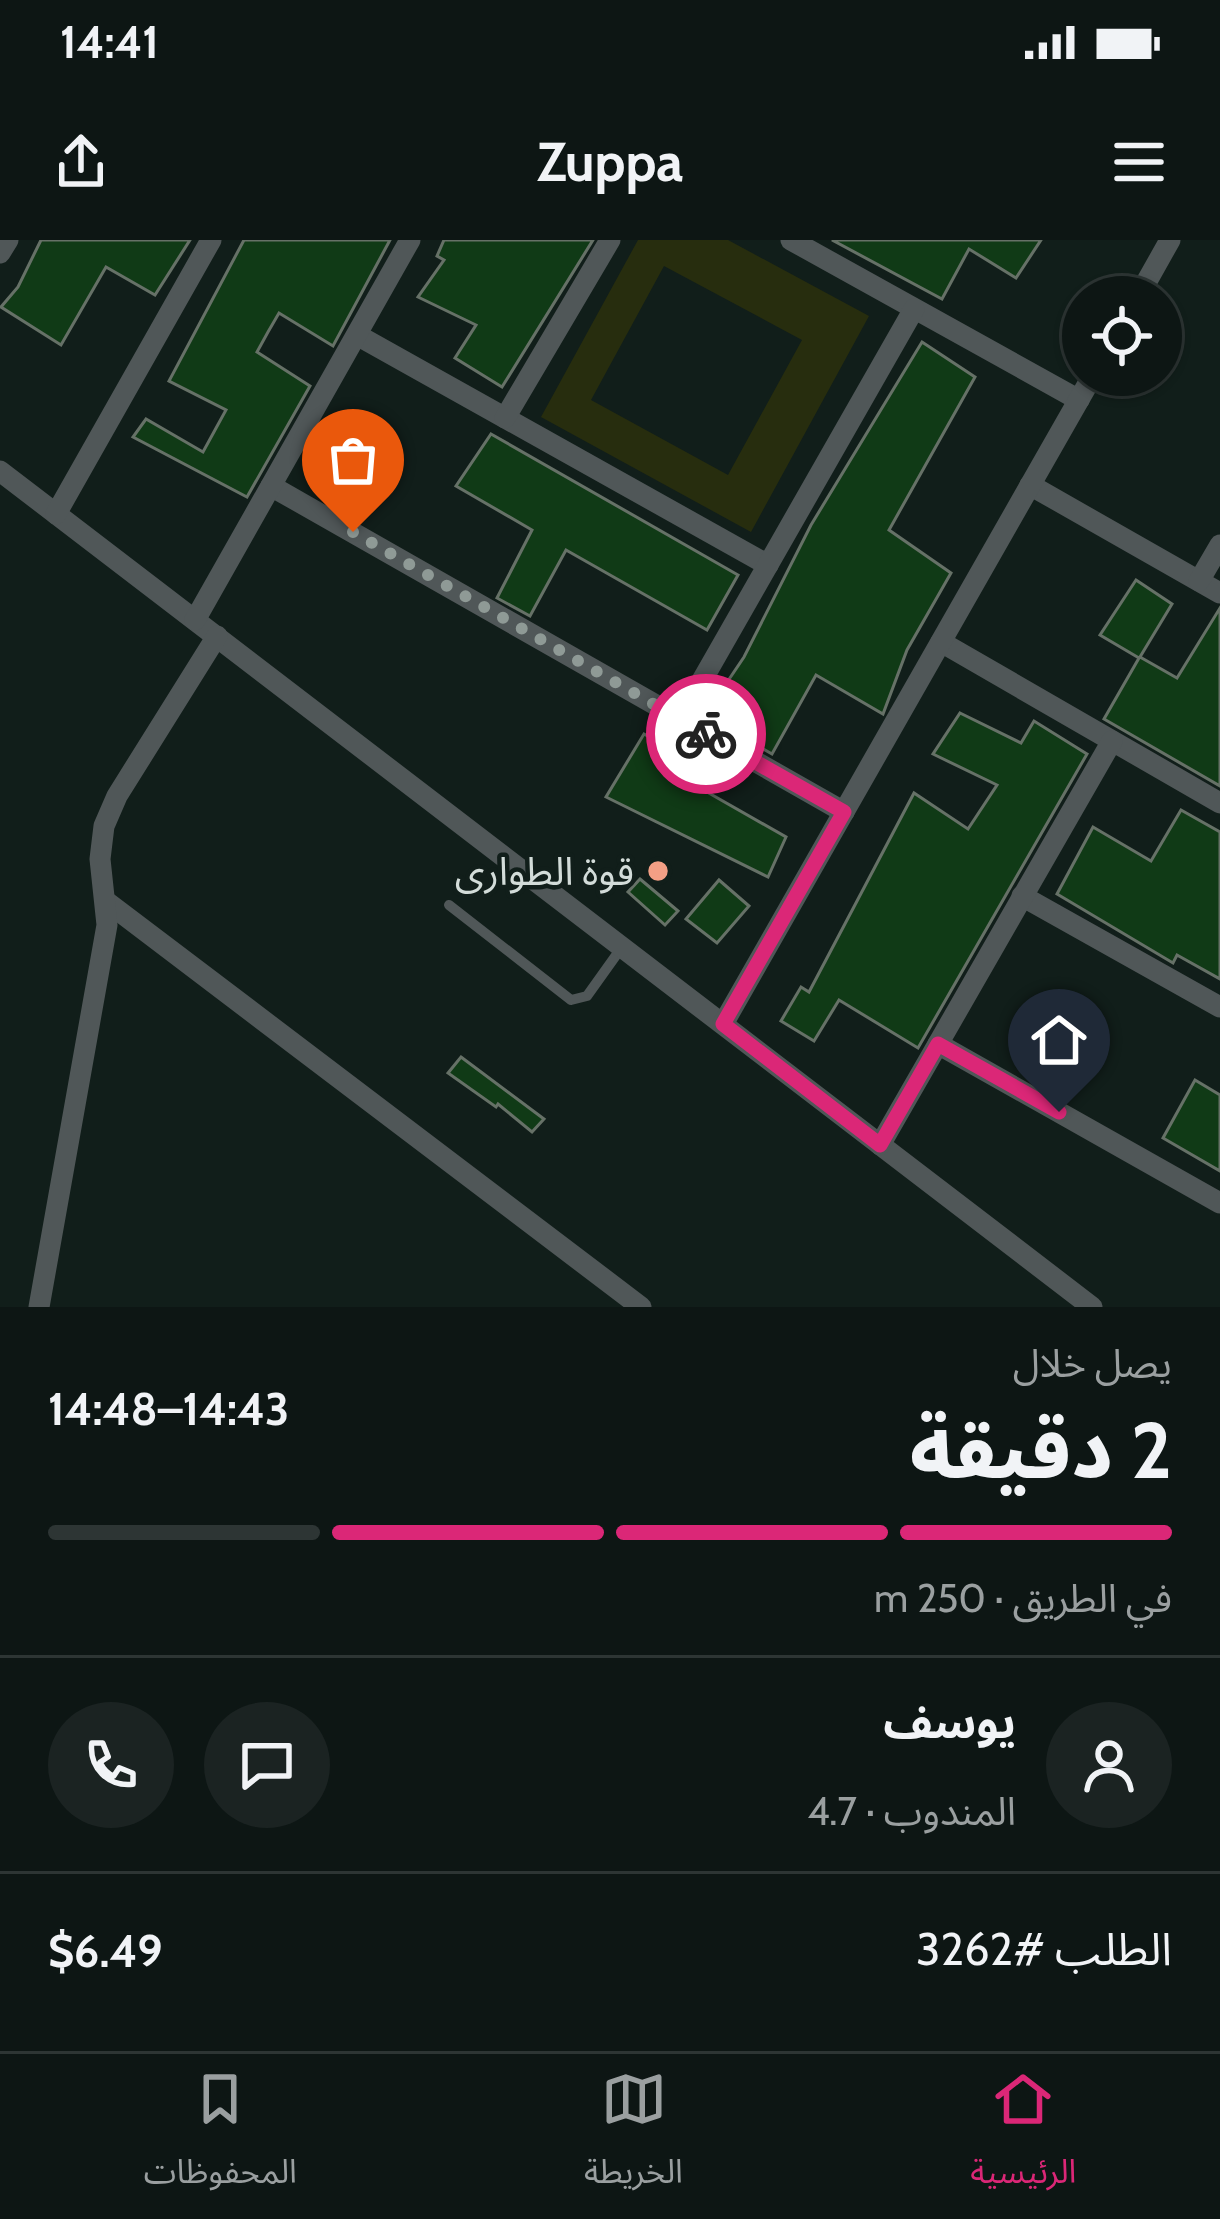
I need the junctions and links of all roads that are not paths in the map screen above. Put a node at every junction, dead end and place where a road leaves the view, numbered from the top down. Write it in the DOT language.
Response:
graph roads {
  1 [pos="8,240"];
  2 [pos="211,240"];
  3 [pos="410,240"];
  4 [pos="610,240"];
  5 [pos="791,240"];
  6 [pos="1167,241"];
  7 [pos="0,253"];
  8 [pos="1149,276"];
  9 [pos="914,310"];
  10 [pos="357,335"];
  11 [pos="1081,396"];
  12 [pos="1079,400"];
  13 [pos="505,418"];
  14 [pos="0,471"];
  15 [pos="271,485"];
  16 [pos="1030,485"];
  17 [pos="56,514"];
  18 [pos="1220,545"];
  19 [pos="767,565"];
  20 [pos="1199,581"];
  21 [pos="1220,593"];
  22 [pos="195,620"];
  23 [pos="217,636"];
  24 [pos="941,642"];
  25 [pos="680,719"];
  26 [pos="1112,741"];
  27 [pos="1220,803"];
  28 [pos="844,812"];
  29 [pos="1022,896"];
  30 [pos="106,902"];
  31 [pos="449,905"];
  32 [pos="622,947"];
  33 [pos="1220,1007"];
  34 [pos="723,1024"];
  35 [pos="938,1044"];
  36 [pos="880,1145"];
  37 [pos="1220,1203"];
  38 [pos="39,1307"];
  39 [pos="641,1307"];
  40 [pos="1092,1307"];
  1 -- 7 [label="street"];
  2 -- 17 [label="street"];
  3 -- 10 [label="street"];
  4 -- 13 [label="street"];
  5 -- 9 [label="street"];
  6 -- 8 [label="street"];
  9 -- 12 [label="street"];
  9 -- 19 [label="street"];
  10 -- 13 [label="street"];
  10 -- 15 [label="street"];
  11 -- 12 [label="street"];
  12 -- 16 [label="street"];
  13 -- 19 [label="street"];
  14 -- 17 [label="street"];
  15 -- 22 [label="street"];
  15 -- 25 [label="street"];
  16 -- 20 [label="street"];
  16 -- 24 [label="street"];
  17 -- 22 [label="street"];
  18 -- 20 [label="street"];
  19 -- 25 [label="street"];
  20 -- 21 [label="street"];
  22 -- 23 [label="street"];
  23 -- 30 [label="street"];
  23 -- 32 [label="street"];
  24 -- 26 [label="street"];
  24 -- 28 [label="street"];
  25 -- 28 [label="street"];
  26 -- 27 [label="street"];
  26 -- 29 [label="street"];
  28 -- 34 [label="street"];
  29 -- 33 [label="street"];
  29 -- 35 [label="street"];
  30 -- 38 [label="street"];
  30 -- 39 [label="street"];
  31 -- 32 [label="lane"];
  32 -- 34 [label="street"];
  34 -- 36 [label="street"];
  35 -- 36 [label="street"];
  35 -- 37 [label="street"];
  36 -- 40 [label="street"];
}
